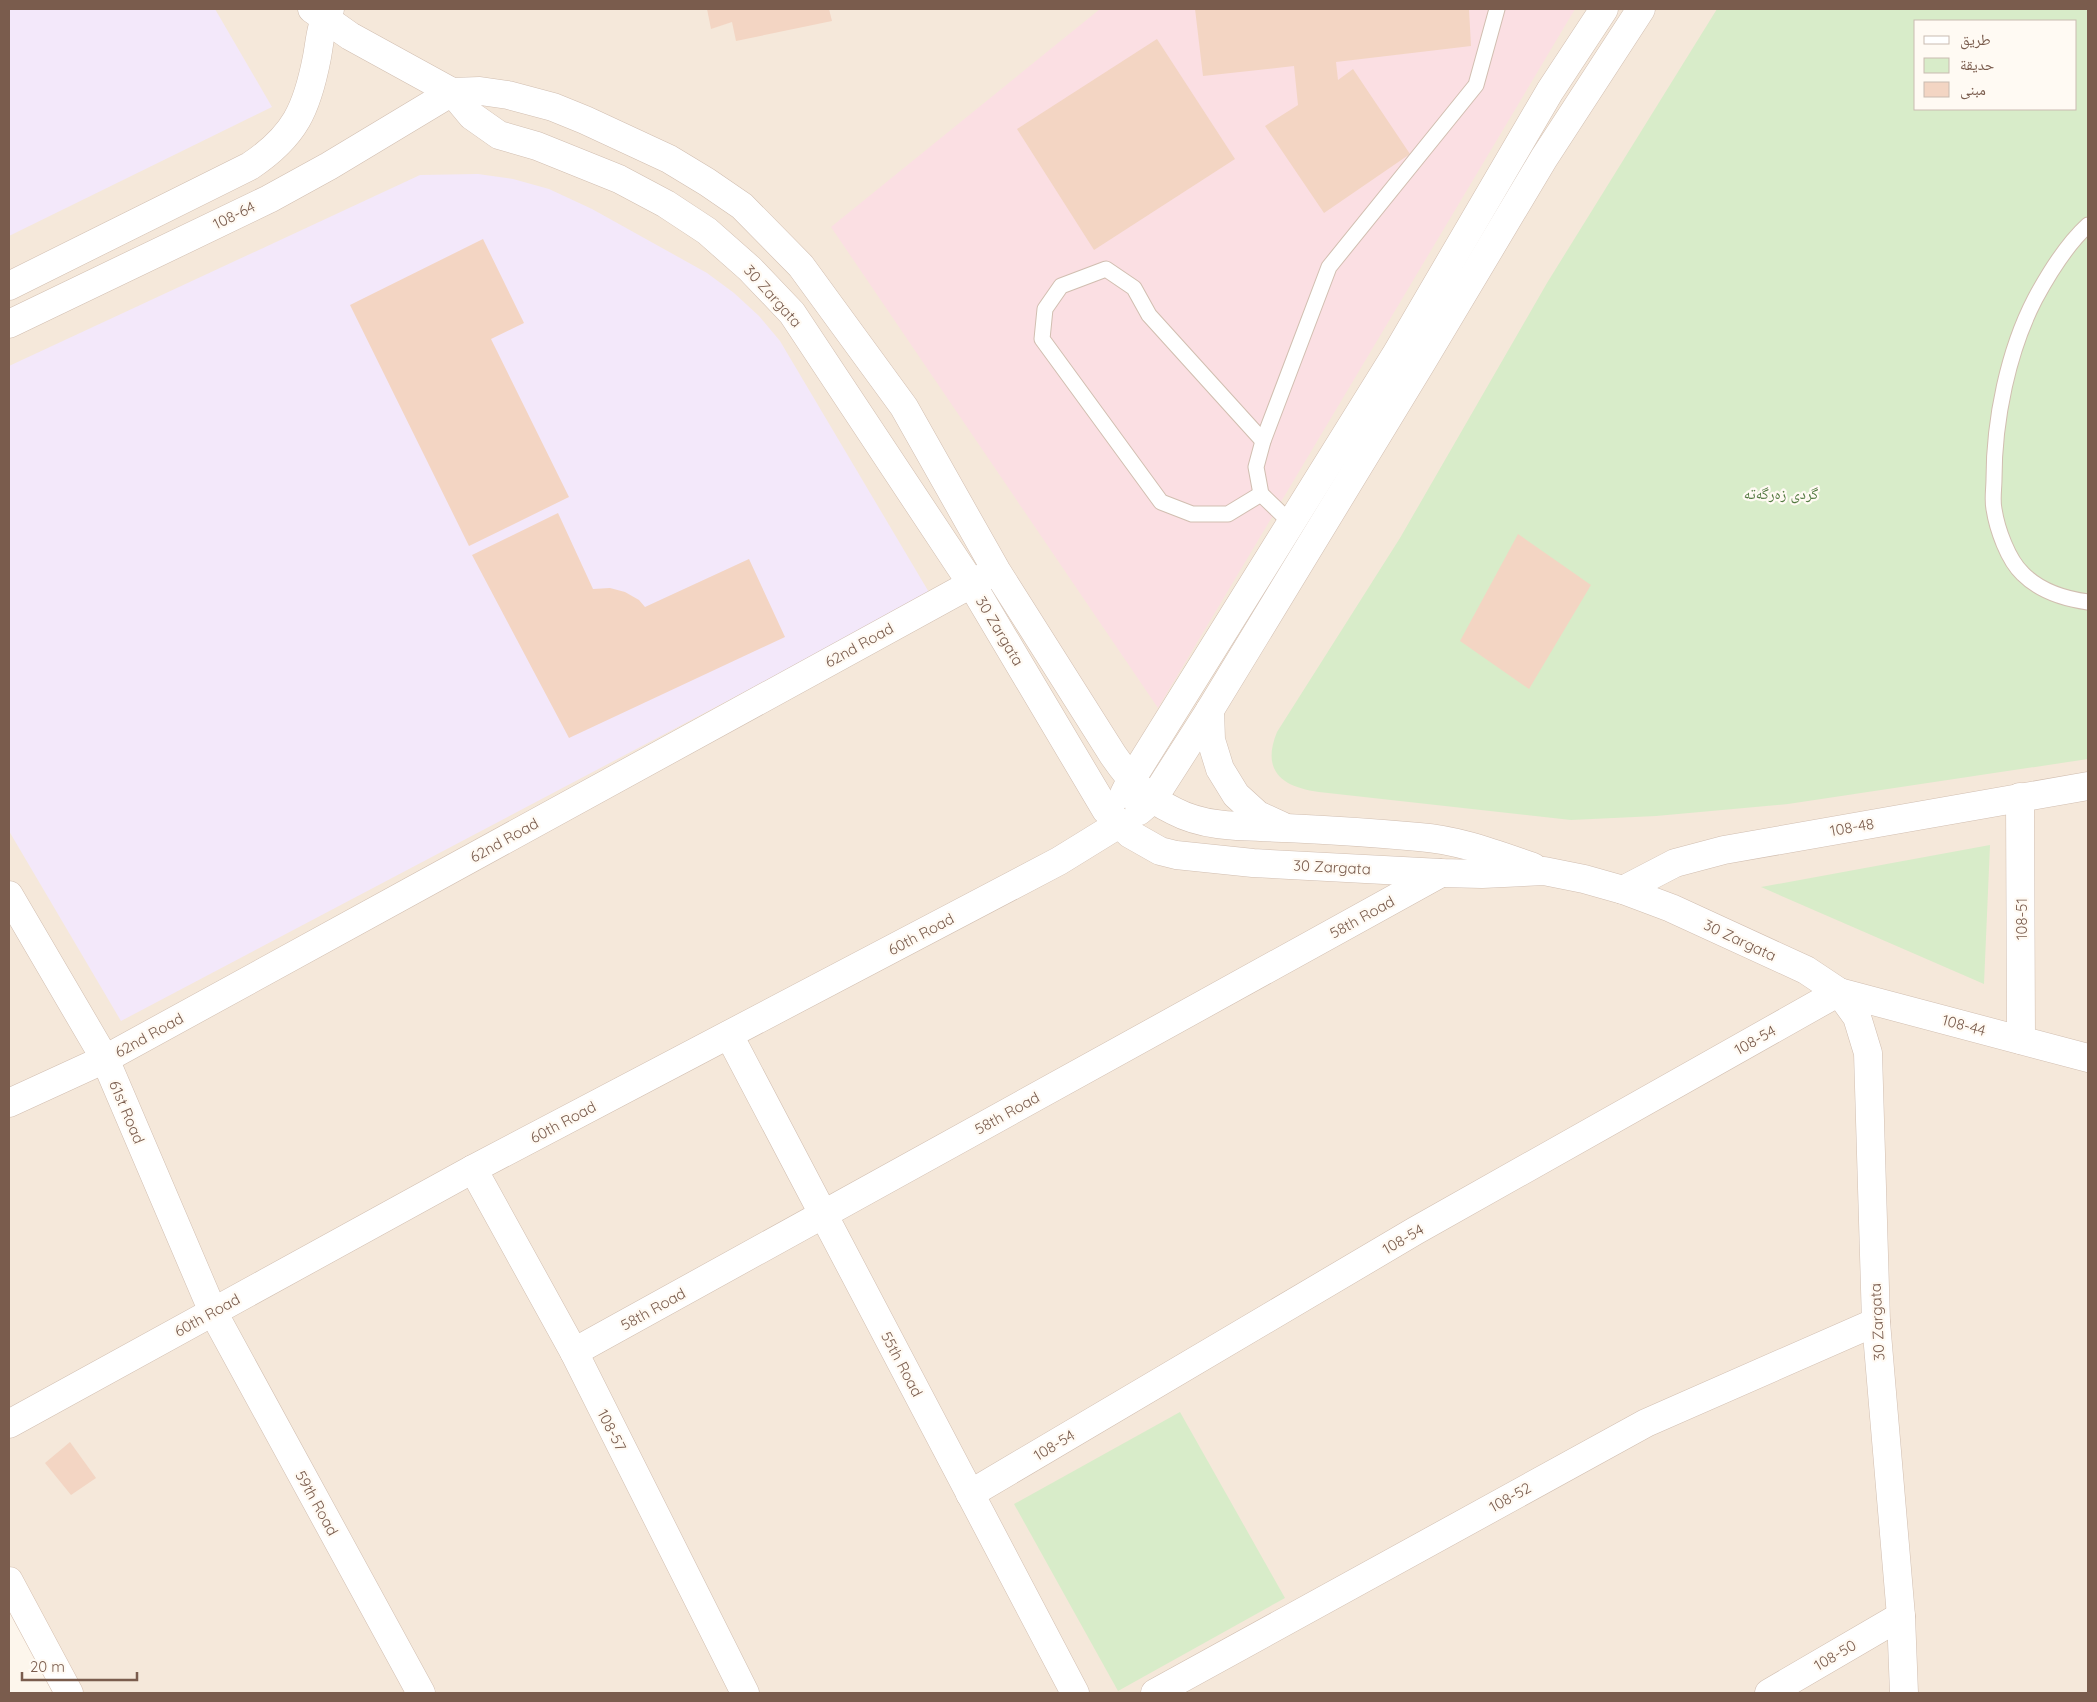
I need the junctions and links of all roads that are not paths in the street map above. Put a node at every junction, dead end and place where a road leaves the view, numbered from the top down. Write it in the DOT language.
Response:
graph roads {
  1 [pos="1497,9"];
  2 [pos="1604,9"];
  3 [pos="1641,9"];
  4 [pos="322,12"];
  5 [pos="452,92"];
  6 [pos="250,166"];
  7 [pos="269,199"];
  8 [pos="2088,225"];
  9 [pos="123,230"];
  10 [pos="138,261"];
  11 [pos="9,286"];
  12 [pos="9,324"];
  13 [pos="1263,442"];
  14 [pos="1261,494"];
  15 [pos="1291,523"];
  16 [pos="996,570"];
  17 [pos="971,583"];
  18 [pos="2088,602"];
  19 [pos="1210,710"];
  20 [pos="1131,780"];
  21 [pos="2088,786"];
  22 [pos="2020,797"];
  23 [pos="1153,799"];
  24 [pos="1119,824"];
  25 [pos="1285,828"];
  26 [pos="1544,871"];
  27 [pos="1441,873"];
  28 [pos="1623,890"];
  29 [pos="9,895"];
  30 [pos="1840,992"];
  31 [pos="729,1035"];
  32 [pos="2021,1040"];
  33 [pos="2088,1058"];
  34 [pos="105,1059"];
  35 [pos="9,1102"];
  36 [pos="473,1169"];
  37 [pos="823,1214"];
  38 [pos="213,1312"];
  39 [pos="1876,1322"];
  40 [pos="574,1352"];
  41 [pos="9,1424"];
  42 [pos="970,1494"];
  43 [pos="9,1581"];
  44 [pos="1901,1616"];
  45 [pos="69,1693"];
  46 [pos="421,1693"];
  47 [pos="745,1693"];
  48 [pos="1075,1693"];
  49 [pos="1154,1693"];
  50 [pos="1769,1693"];
  51 [pos="1904,1693"];
  1 -- 13 [label="lane"];
  2 -- 15 [label="street"];
  3 -- 19 [label="street, 60th Road"];
  4 -- 5 [label="street"];
  4 -- 6 [label="street"];
  5 -- 7 [label="street, 108-64"];
  5 -- 16 [label="street"];
  5 -- 17 [label="street, 30 Zargata"];
  6 -- 7 [label="street"];
  6 -- 9 [label="street"];
  7 -- 10 [label="street, 108-64"];
  8 -- 18 [label="lane"];
  9 -- 10 [label="street"];
  9 -- 11 [label="street"];
  10 -- 12 [label="street, 108-64"];
  13 -- 14 [label="lane"];
  13 -- 14 [label="lane"];
  14 -- 15 [label="lane"];
  15 -- 20 [label="street"];
  16 -- 17 [label="street, 62nd Road"];
  16 -- 20 [label="street"];
  17 -- 24 [label="street, 30 Zargata"];
  17 -- 34 [label="street, 62nd Road"];
  19 -- 23 [label="street, 60th Road"];
  19 -- 25 [label="street"];
  20 -- 23 [label="street"];
  20 -- 24 [label="street"];
  21 -- 22 [label="street, 108-48"];
  22 -- 28 [label="street, 108-48"];
  22 -- 32 [label="street, 108-51"];
  23 -- 24 [label="street, 60th Road"];
  23 -- 25 [label="street"];
  24 -- 27 [label="street, 30 Zargata"];
  24 -- 31 [label="street, 60th Road"];
  25 -- 26 [label="street"];
  26 -- 27 [label="street, 30 Zargata"];
  26 -- 28 [label="street, 30 Zargata"];
  27 -- 37 [label="street, 58th Road"];
  28 -- 30 [label="street, 30 Zargata"];
  29 -- 34 [label="street, 61st Road"];
  30 -- 32 [label="street, 108-44"];
  30 -- 39 [label="street, 30 Zargata"];
  30 -- 42 [label="street, 108-54"];
  31 -- 36 [label="street, 60th Road"];
  31 -- 37 [label="street, 55th Road"];
  32 -- 33 [label="street, 108-44"];
  34 -- 35 [label="street, 62nd Road"];
  34 -- 38 [label="street, 61st Road"];
  36 -- 38 [label="street, 60th Road"];
  36 -- 40 [label="street, 108-57"];
  37 -- 40 [label="street, 58th Road"];
  37 -- 42 [label="street, 55th Road"];
  38 -- 41 [label="street, 60th Road"];
  38 -- 46 [label="street, 59th Road"];
  39 -- 44 [label="street, 30 Zargata"];
  39 -- 49 [label="street, 108-52"];
  40 -- 47 [label="street, 108-57"];
  42 -- 48 [label="street, 55th Road"];
  43 -- 45 [label="street"];
  44 -- 50 [label="street, 108-50"];
  44 -- 51 [label="street, 30 Zargata"];
}
